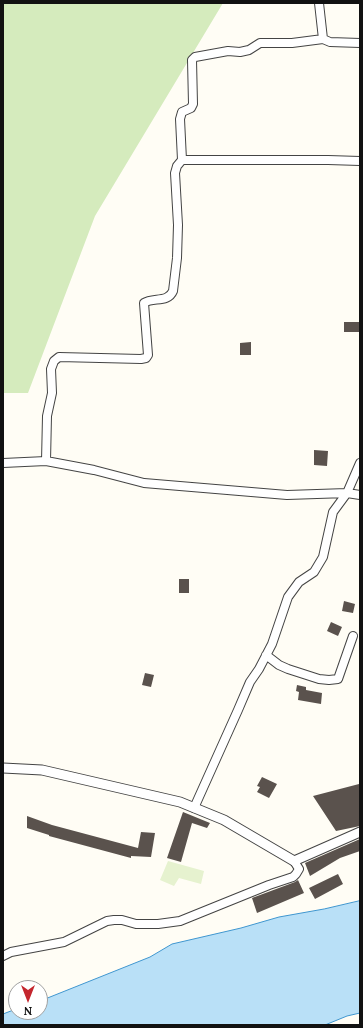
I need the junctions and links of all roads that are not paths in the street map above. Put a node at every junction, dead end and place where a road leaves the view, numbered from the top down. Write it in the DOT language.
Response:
graph roads {
  1 [pos="319,3"];
  2 [pos="323,39"];
  3 [pos="360,43"];
  4 [pos="182,160"];
  5 [pos="360,161"];
  6 [pos="46,461"];
  7 [pos="3,463"];
  8 [pos="360,463"];
  9 [pos="347,493"];
  10 [pos="360,495"];
  11 [pos="353,636"];
  12 [pos="266,655"];
  13 [pos="3,768"];
  14 [pos="194,808"];
  15 [pos="360,832"];
  16 [pos="294,861"];
  17 [pos="3,956"];
  1 -- 2 [label="street"];
  2 -- 3 [label="street"];
  2 -- 4 [label="street"];
  4 -- 5 [label="street"];
  4 -- 6 [label="street"];
  6 -- 7 [label="street"];
  6 -- 9 [label="street"];
  8 -- 9 [label="street"];
  9 -- 10 [label="street"];
  9 -- 12 [label="street"];
  11 -- 12 [label="street"];
  12 -- 14 [label="street"];
  13 -- 14 [label="street"];
  14 -- 16 [label="street"];
  15 -- 16 [label="street"];
  16 -- 17 [label="street"];
}
